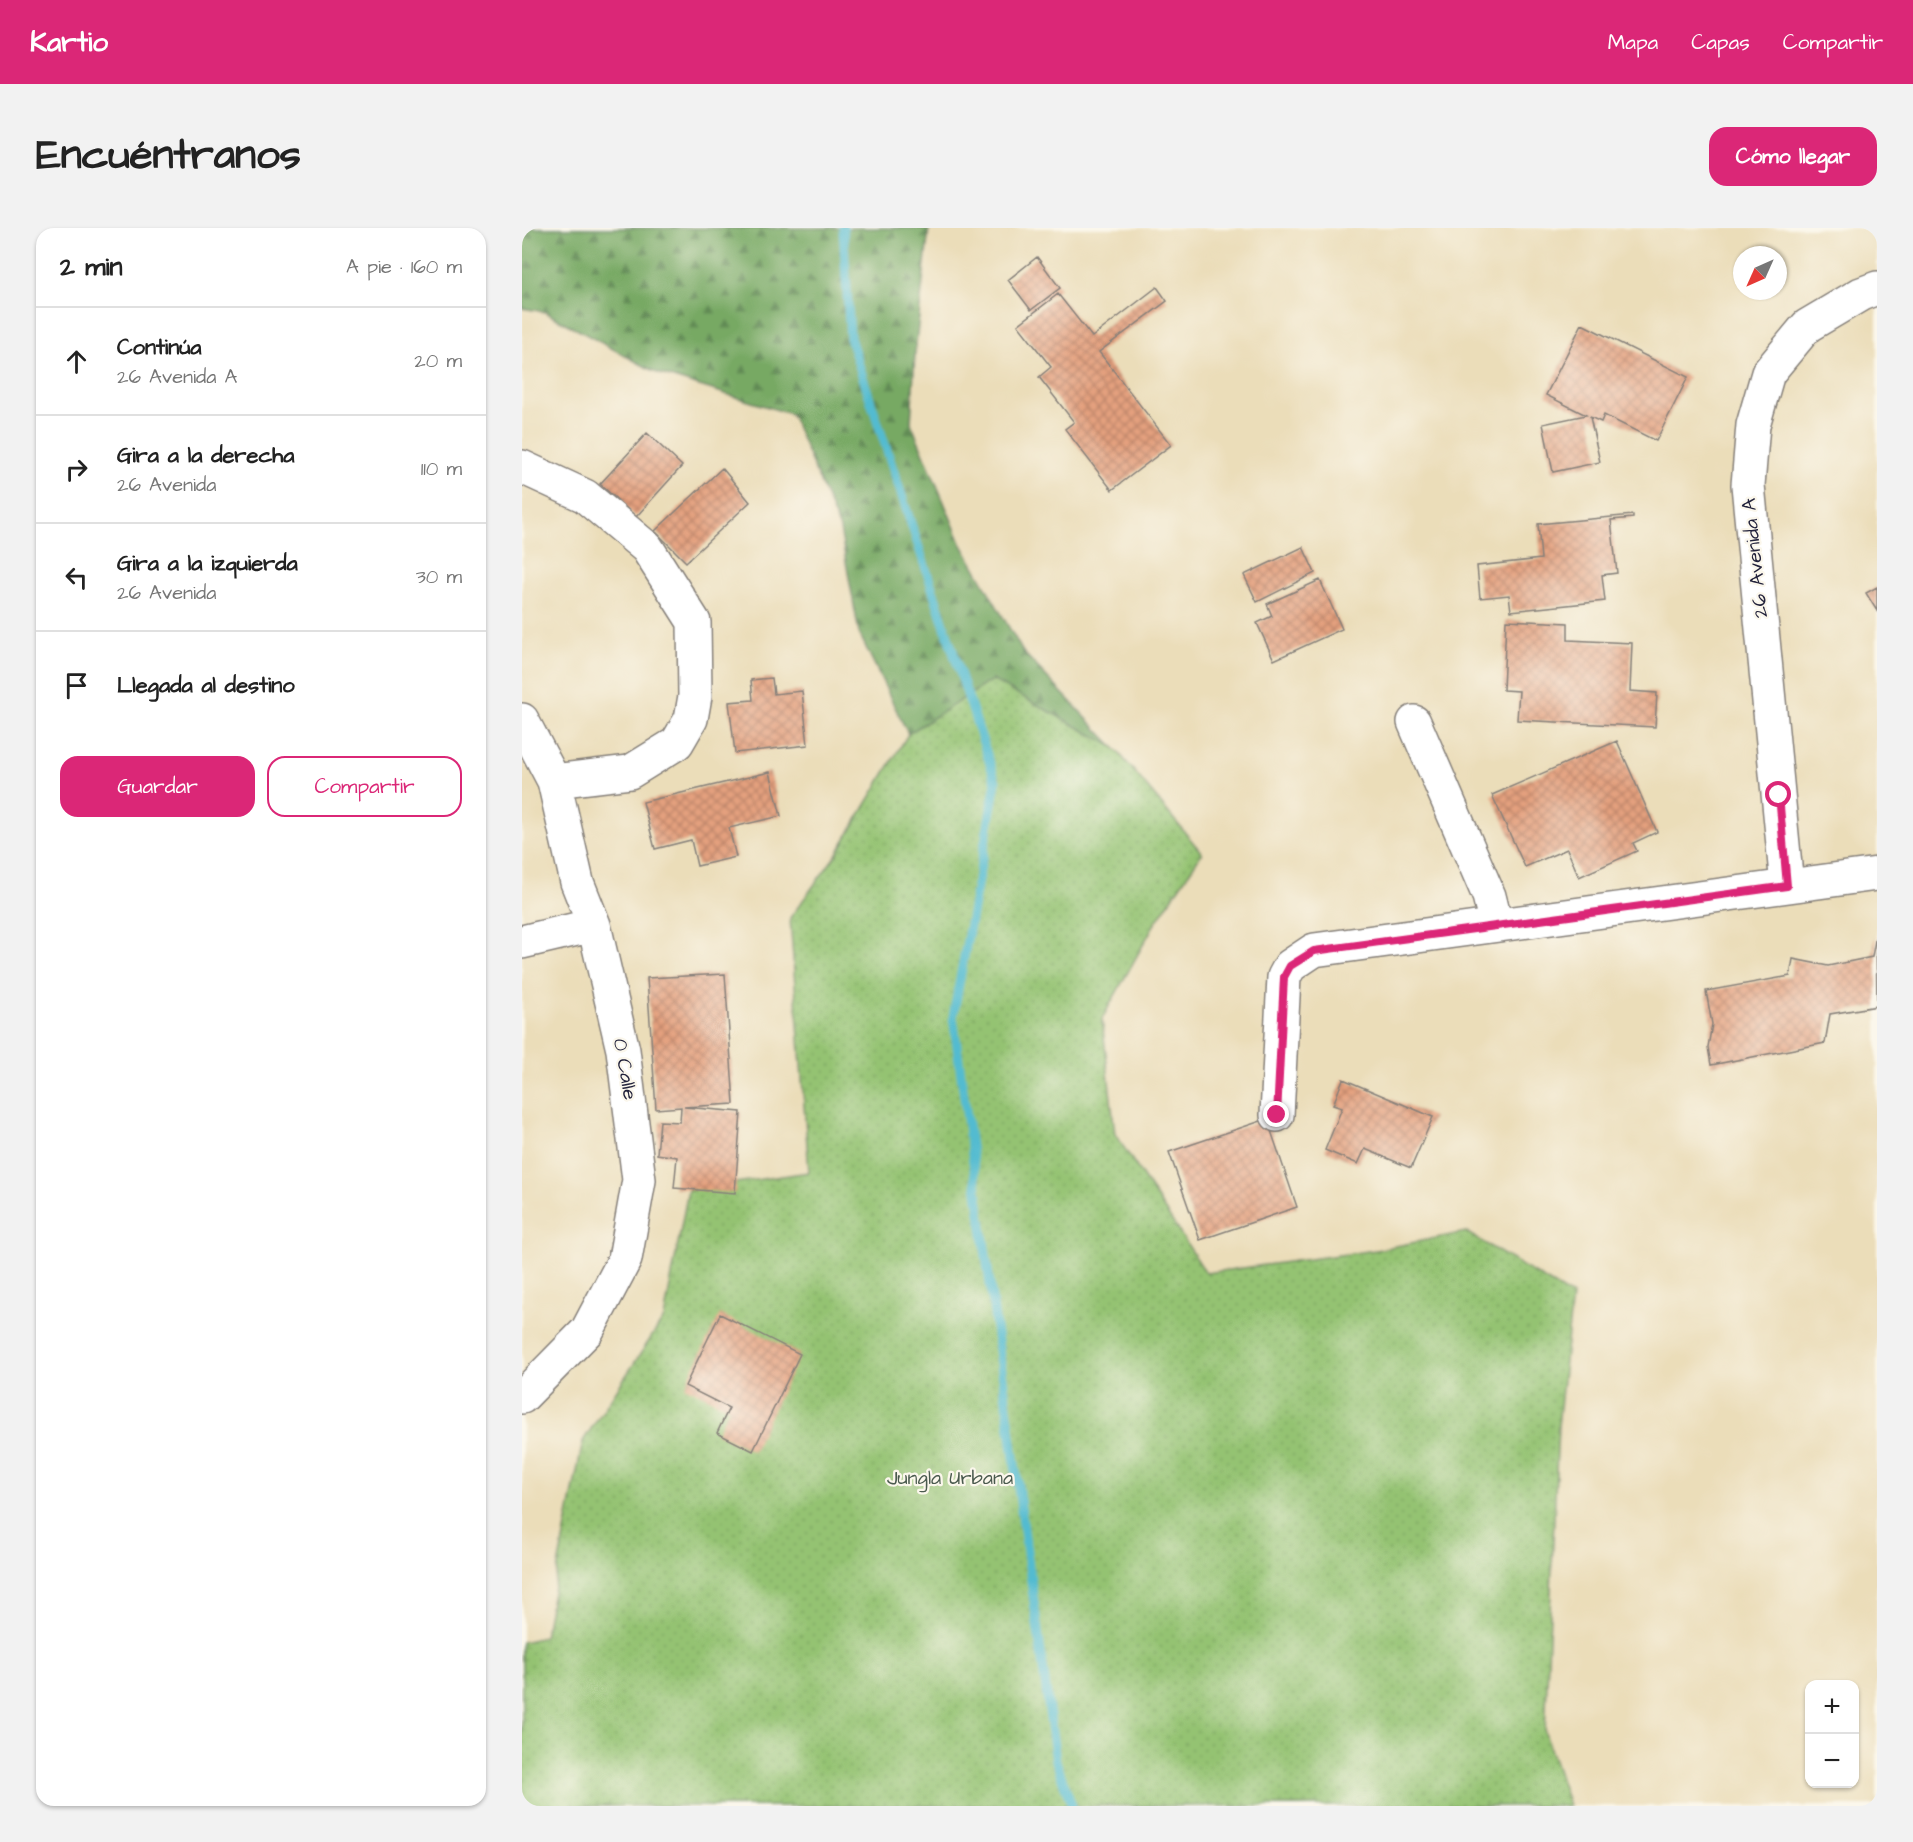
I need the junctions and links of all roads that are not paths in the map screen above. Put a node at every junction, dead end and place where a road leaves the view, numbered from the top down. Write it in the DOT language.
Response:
graph roads {
  1 [pos="1877,288"];
  2 [pos="522,466"];
  3 [pos="522,720"];
  4 [pos="1414,722"];
  5 [pos="554,781"];
  6 [pos="1877,874"];
  7 [pos="1787,886"];
  8 [pos="1496,924"];
  9 [pos="594,925"];
  10 [pos="522,942"];
  11 [pos="1277,1115"];
  12 [pos="522,1397"];
  1 -- 7 [label="street, 26 Avenida A"];
  2 -- 5 [label="street"];
  3 -- 5 [label="street, 0 Calle"];
  4 -- 8 [label="street"];
  5 -- 9 [label="street, 0 Calle"];
  6 -- 7 [label="street"];
  7 -- 8 [label="street"];
  8 -- 11 [label="street"];
  9 -- 10 [label="street"];
  9 -- 12 [label="street, 0 Calle"];
}
